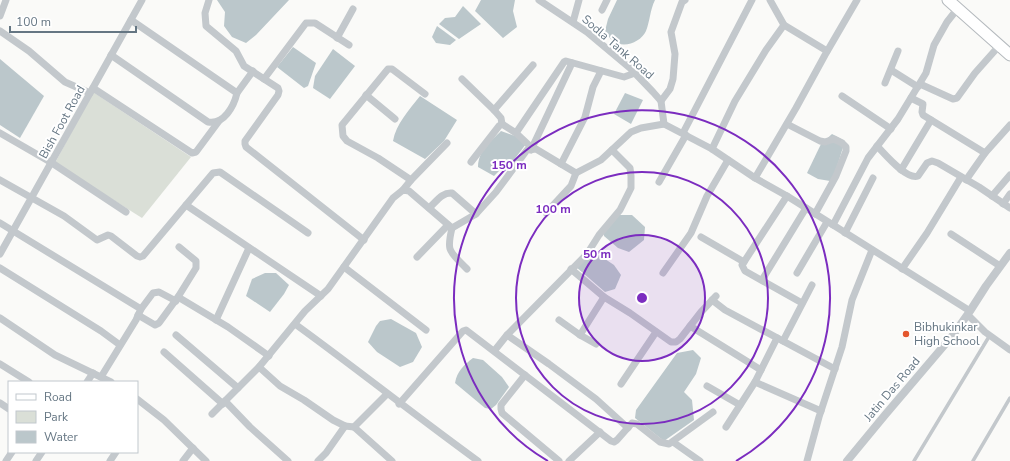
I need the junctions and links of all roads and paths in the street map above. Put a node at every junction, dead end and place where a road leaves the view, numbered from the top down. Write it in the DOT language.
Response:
graph roads {
  1 [pos="6,0"];
  2 [pos="142,0"];
  3 [pos="209,0"];
  4 [pos="539,0"];
  5 [pos="579,0"];
  6 [pos="607,0"];
  7 [pos="685,0"];
  8 [pos="752,0"];
  9 [pos="770,0"];
  10 [pos="857,0"];
  11 [pos="948,0"];
  12 [pos="958,8"];
  13 [pos="353,9"];
  14 [pos="602,10"];
  15 [pos="0,16"];
  16 [pos="131,20"];
  17 [pos="574,22"];
  18 [pos="784,25"];
  19 [pos="0,31"];
  20 [pos="337,38"];
  21 [pos="348,45"];
  22 [pos="1007,50"];
  23 [pos="898,51"];
  24 [pos="827,52"];
  25 [pos="111,55"];
  26 [pos="572,63"];
  27 [pos="533,65"];
  28 [pos="891,70"];
  29 [pos="253,71"];
  30 [pos="601,71"];
  31 [pos="635,74"];
  32 [pos="264,79"];
  33 [pos="462,79"];
  34 [pos="885,83"];
  35 [pos="919,85"];
  36 [pos="92,91"];
  37 [pos="237,93"];
  38 [pos="425,94"];
  39 [pos="366,95"];
  40 [pos="842,96"];
  41 [pos="911,98"];
  42 [pos="661,101"];
  43 [pos="494,110"];
  44 [pos="395,119"];
  45 [pos="219,120"];
  46 [pos="931,120"];
  47 [pos="502,124"];
  48 [pos="664,124"];
  49 [pos="787,124"];
  50 [pos="1010,125"];
  51 [pos="891,129"];
  52 [pos="0,133"];
  53 [pos="516,133"];
  54 [pos="684,134"];
  55 [pos="447,143"];
  56 [pos="877,146"];
  57 [pos="532,149"];
  58 [pos="612,150"];
  59 [pos="712,150"];
  60 [pos="985,153"];
  61 [pos="728,160"];
  62 [pos="472,162"];
  63 [pos="52,163"];
  64 [pos="561,164"];
  65 [pos="901,170"];
  66 [pos="576,173"];
  67 [pos="1010,176"];
  68 [pos="755,178"];
  69 [pos="873,178"];
  70 [pos="963,178"];
  71 [pos="0,180"];
  72 [pos="411,180"];
  73 [pos="659,182"];
  74 [pos="403,190"];
  75 [pos="1010,194"];
  76 [pos="787,196"];
  77 [pos="992,196"];
  78 [pos="32,198"];
  79 [pos="1003,204"];
  80 [pos="186,205"];
  81 [pos="429,208"];
  82 [pos="806,208"];
  83 [pos="1010,208"];
  84 [pos="126,212"];
  85 [pos="546,213"];
  86 [pos="476,214"];
  87 [pos="815,214"];
  88 [pos="0,223"];
  89 [pos="830,223"];
  90 [pos="450,226"];
  91 [pos="13,231"];
  92 [pos="308,233"];
  93 [pos="845,233"];
  94 [pos="951,234"];
  95 [pos="701,237"];
  96 [pos="364,240"];
  97 [pos="179,247"];
  98 [pos="249,248"];
  99 [pos="872,250"];
  100 [pos="1010,253"];
  101 [pos="0,254"];
  102 [pos="417,257"];
  103 [pos="744,262"];
  104 [pos="1000,266"];
  105 [pos="344,267"];
  106 [pos="0,268"];
  107 [pos="466,269"];
  108 [pos="571,269"];
  109 [pos="902,269"];
  110 [pos="663,273"];
  111 [pos="797,273"];
  112 [pos="762,280"];
  113 [pos="812,285"];
  114 [pos="320,296"];
  115 [pos="604,297"];
  116 [pos="177,299"];
  117 [pos="802,303"];
  118 [pos="140,312"];
  119 [pos="969,313"];
  120 [pos="0,318"];
  121 [pos="216,320"];
  122 [pos="559,320"];
  123 [pos="295,324"];
  124 [pos="690,326"];
  125 [pos="426,330"];
  126 [pos="656,332"];
  127 [pos="176,334"];
  128 [pos="507,335"];
  129 [pos="580,335"];
  130 [pos="990,335"];
  131 [pos="780,339"];
  132 [pos="596,344"];
  133 [pos="120,345"];
  134 [pos="494,350"];
  135 [pos="1010,350"];
  136 [pos="164,352"];
  137 [pos="269,356"];
  138 [pos="0,364"];
  139 [pos="259,367"];
  140 [pos="835,369"];
  141 [pos="761,370"];
  142 [pos="93,373"];
  143 [pos="525,375"];
  144 [pos="101,377"];
  145 [pos="27,381"];
  146 [pos="88,381"];
  147 [pos="109,381"];
  148 [pos="755,382"];
  149 [pos="621,384"];
  150 [pos="707,386"];
  151 [pos="238,388"];
  152 [pos="387,394"];
  153 [pos="1010,398"];
  154 [pos="138,403"];
  155 [pos="224,403"];
  156 [pos="400,404"];
  157 [pos="740,405"];
  158 [pos="821,411"];
  159 [pos="713,412"];
  160 [pos="212,414"];
  161 [pos="345,426"];
  162 [pos="354,427"];
  163 [pos="726,427"];
  164 [pos="628,428"];
  165 [pos="600,432"];
  166 [pos="673,442"];
  167 [pos="193,448"];
  168 [pos="183,461"];
  169 [pos="206,461"];
  170 [pos="288,461"];
  171 [pos="318,461"];
  172 [pos="392,461"];
  173 [pos="478,461"];
  174 [pos="559,461"];
  175 [pos="569,461"];
  176 [pos="700,461"];
  177 [pos="807,461"];
  178 [pos="847,461"];
  179 [pos="914,461"];
  180 [pos="973,461"];
  1 -- 15 [label="street"];
  2 -- 16 [label="street, Bish Foot Road"];
  3 -- 29 [label="street"];
  4 -- 17 [label="street, Sodla Tank Road"];
  5 -- 17 [label="street"];
  6 -- 14 [label="street"];
  7 -- 42 [label="street"];
  8 -- 54 [label="street"];
  9 -- 18 [label="street"];
  10 -- 24 [label="street"];
  11 -- 12 [label="main road"];
  12 -- 22 [label="main road"];
  12 -- 35 [label="street"];
  13 -- 20 [label="street"];
  16 -- 25 [label="street, Bish Foot Road"];
  16 -- 37 [label="street"];
  17 -- 31 [label="street, Sodla Tank Road"];
  18 -- 24 [label="street"];
  18 -- 59 [label="street"];
  19 -- 36 [label="street"];
  20 -- 21 [label="street"];
  20 -- 32 [label="street"];
  22 -- 35 [label="street"];
  23 -- 28 [label="street"];
  24 -- 49 [label="street"];
  25 -- 36 [label="street, Bish Foot Road"];
  25 -- 45 [label="street"];
  26 -- 30 [label="street"];
  26 -- 53 [label="street"];
  26 -- 57 [label="street"];
  27 -- 43 [label="street"];
  28 -- 34 [label="street"];
  28 -- 35 [label="street"];
  29 -- 32 [label="street"];
  29 -- 37 [label="street"];
  30 -- 31 [label="street"];
  30 -- 64 [label="street"];
  31 -- 42 [label="street, Sodla Tank Road"];
  32 -- 96 [label="street"];
  33 -- 43 [label="street"];
  35 -- 41 [label="street"];
  36 -- 45 [label="street"];
  36 -- 63 [label="street, Bish Foot Road"];
  37 -- 45 [label="street"];
  38 -- 39 [label="street"];
  39 -- 44 [label="street"];
  39 -- 72 [label="street"];
  40 -- 51 [label="street"];
  41 -- 46 [label="street"];
  41 -- 51 [label="street"];
  42 -- 48 [label="street"];
  43 -- 47 [label="street"];
  46 -- 60 [label="street"];
  46 -- 65 [label="street"];
  47 -- 53 [label="street"];
  47 -- 62 [label="street"];
  48 -- 54 [label="street"];
  48 -- 58 [label="street"];
  49 -- 68 [label="street"];
  49 -- 87 [label="street"];
  50 -- 60 [label="street"];
  51 -- 56 [label="street"];
  52 -- 63 [label="street"];
  53 -- 57 [label="street"];
  54 -- 59 [label="street"];
  54 -- 73 [label="street"];
  55 -- 72 [label="street"];
  56 -- 65 [label="street"];
  56 -- 89 [label="street"];
  57 -- 64 [label="street"];
  57 -- 86 [label="street"];
  58 -- 66 [label="street"];
  58 -- 108 [label="street"];
  59 -- 61 [label="street"];
  60 -- 70 [label="street"];
  61 -- 68 [label="street"];
  61 -- 110 [label="street"];
  63 -- 78 [label="street, Bish Foot Road"];
  63 -- 84 [label="street"];
  64 -- 66 [label="street"];
  65 -- 70 [label="street"];
  66 -- 85 [label="street"];
  67 -- 77 [label="street"];
  68 -- 76 [label="street"];
  69 -- 93 [label="street"];
  70 -- 77 [label="street"];
  70 -- 109 [label="street"];
  71 -- 78 [label="street"];
  72 -- 74 [label="street"];
  74 -- 81 [label="street"];
  74 -- 96 [label="street"];
  75 -- 79 [label="street"];
  76 -- 82 [label="street"];
  76 -- 103 [label="street"];
  77 -- 79 [label="street"];
  78 -- 80 [label="street"];
  78 -- 91 [label="street, Bish Foot Road"];
  79 -- 83 [label="street"];
  80 -- 92 [label="street"];
  80 -- 98 [label="street"];
  81 -- 86 [label="street"];
  81 -- 90 [label="street"];
  82 -- 87 [label="street"];
  82 -- 112 [label="street"];
  86 -- 90 [label="street"];
  87 -- 89 [label="street"];
  88 -- 91 [label="street"];
  89 -- 93 [label="street"];
  89 -- 111 [label="street"];
  90 -- 102 [label="street"];
  90 -- 107 [label="street"];
  91 -- 101 [label="street, Bish Foot Road"];
  91 -- 118 [label="street"];
  93 -- 99 [label="street"];
  94 -- 104 [label="street"];
  95 -- 103 [label="street"];
  96 -- 105 [label="street"];
  97 -- 116 [label="street"];
  98 -- 114 [label="street"];
  98 -- 121 [label="street"];
  99 -- 109 [label="street"];
  99 -- 140 [label="street"];
  100 -- 104 [label="street, Jatin Das Road"];
  103 -- 112 [label="street"];
  104 -- 119 [label="street, Jatin Das Road"];
  105 -- 114 [label="street"];
  105 -- 125 [label="street"];
  106 -- 133 [label="street"];
  108 -- 115 [label="street"];
  108 -- 128 [label="street"];
  109 -- 119 [label="street"];
  112 -- 117 [label="street"];
  113 -- 117 [label="street"];
  114 -- 123 [label="street"];
  115 -- 126 [label="street"];
  115 -- 129 [label="street"];
  116 -- 118 [label="street"];
  116 -- 118 [label="street"];
  116 -- 121 [label="street"];
  117 -- 131 [label="street"];
  118 -- 133 [label="street"];
  119 -- 130 [label="street"];
  119 -- 178 [label="street, Jatin Das Road"];
  120 -- 142 [label="street"];
  121 -- 137 [label="street"];
  122 -- 129 [label="street"];
  123 -- 137 [label="street"];
  123 -- 152 [label="street"];
  124 -- 126 [label="street"];
  124 -- 131 [label="street"];
  124 -- 141 [label="street"];
  126 -- 149 [label="street"];
  127 -- 151 [label="street"];
  128 -- 134 [label="street"];
  128 -- 164 [label="street"];
  129 -- 132 [label="street"];
  130 -- 135 [label="street"];
  130 -- 179 [label="lane"];
  131 -- 140 [label="street"];
  131 -- 141 [label="street"];
  133 -- 144 [label="street"];
  134 -- 143 [label="street"];
  134 -- 156 [label="street"];
  136 -- 155 [label="street"];
  137 -- 139 [label="street"];
  138 -- 145 [label="street"];
  139 -- 151 [label="street"];
  139 -- 161 [label="street"];
  140 -- 158 [label="street"];
  141 -- 148 [label="street"];
  142 -- 144 [label="street"];
  142 -- 146 [label="street"];
  143 -- 165 [label="street"];
  143 -- 174 [label="street"];
  144 -- 147 [label="street"];
  148 -- 157 [label="street"];
  148 -- 158 [label="street"];
  150 -- 157 [label="street"];
  151 -- 155 [label="street"];
  152 -- 156 [label="street"];
  152 -- 162 [label="street"];
  153 -- 180 [label="lane"];
  154 -- 167 [label="street"];
  155 -- 160 [label="street"];
  155 -- 170 [label="street"];
  156 -- 173 [label="street"];
  157 -- 163 [label="street"];
  158 -- 177 [label="street"];
  159 -- 166 [label="street"];
  161 -- 162 [label="street"];
  161 -- 171 [label="street"];
  162 -- 172 [label="street"];
  164 -- 165 [label="street"];
  164 -- 166 [label="street"];
  165 -- 175 [label="street"];
  166 -- 176 [label="street"];
  167 -- 168 [label="street"];
  167 -- 169 [label="street"];
}
